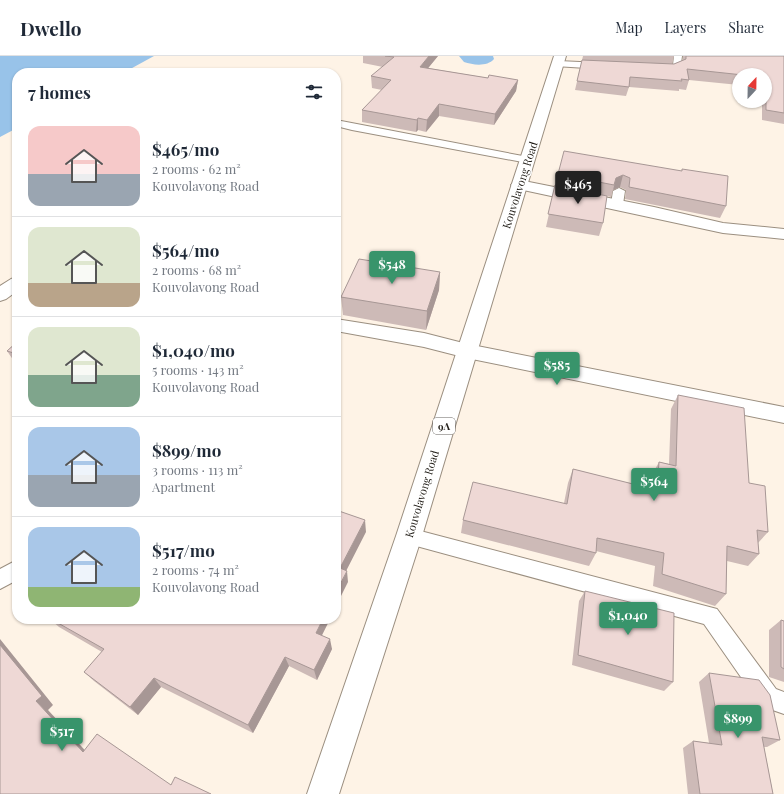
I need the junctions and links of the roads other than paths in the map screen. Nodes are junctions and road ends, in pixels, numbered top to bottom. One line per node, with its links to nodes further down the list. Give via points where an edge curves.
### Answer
1 (678, 56): 4 (lane, via 677,68)
2 (559, 60): 3 (lane); 6 (main road, Kouvolavong Road / 9A)
3 (611, 66)
4 (649, 68)
5 (341, 124): 6 (lane)
6 (528, 160): 7 (main road, Kouvolavong Road / 9A)
7 (520, 186): 8 (main road, via 618,198 691,222); 12 (main road, Kouvolavong Road / 9A)
8 (784, 234)
9 (12, 287): 10 (main road)
10 (0, 295)
11 (341, 326): 12 (main road, via 424,340)
12 (467, 351): 13 (main road); 14 (main road, Kouvolavong Road / 9A)
13 (784, 415)
14 (409, 536): 17 (lane, via 710,616 769,698); 18 (main road, Kouvolavong Road / 9A)
15 (12, 572): 16 (lane)
16 (0, 580)
17 (784, 703)
18 (323, 794)

